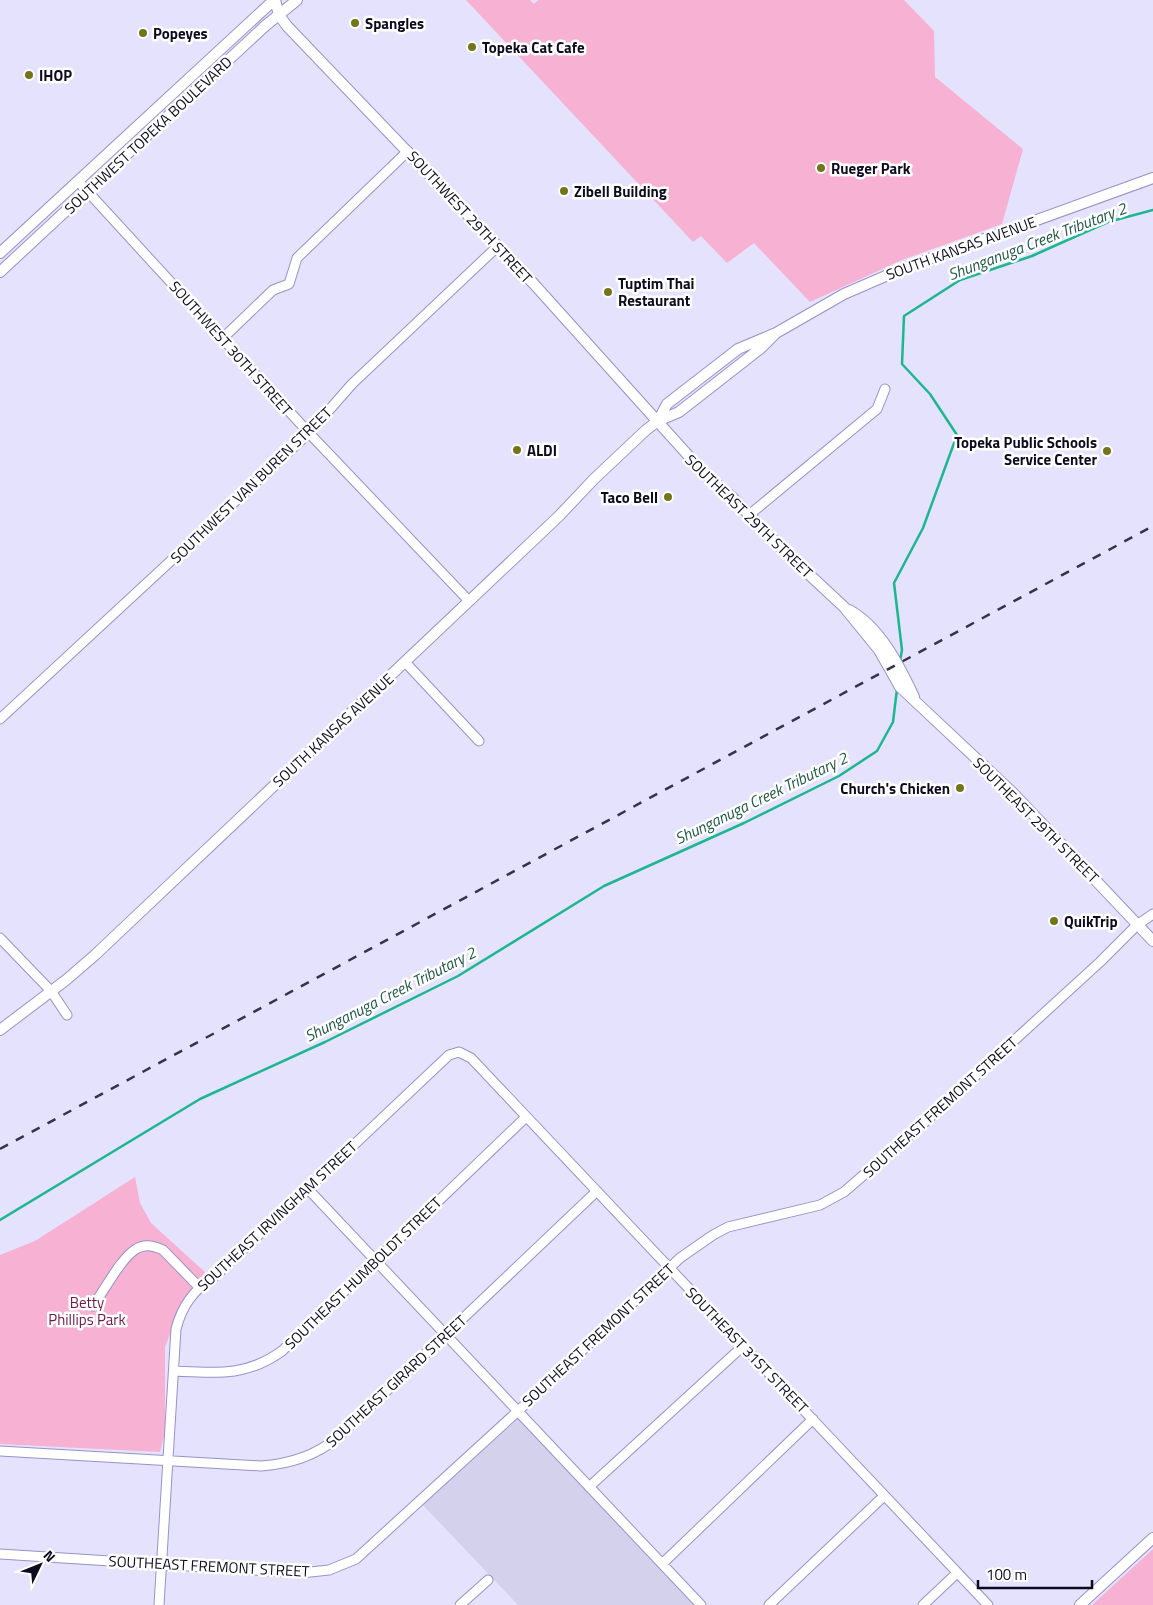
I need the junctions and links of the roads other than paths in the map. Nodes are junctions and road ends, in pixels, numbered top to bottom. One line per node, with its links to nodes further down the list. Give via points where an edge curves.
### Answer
1 (274, 0): 3 (main road, SOUTHWEST TOPEKA BOULEVARD); 4 (main road, SOUTHWEST 29TH STREET)
2 (297, 0): 4 (main road, SOUTHWEST TOPEKA BOULEVARD)
3 (261, 4): 4 (main road, SOUTHWEST 29TH STREET); 7 (main road, SOUTHWEST TOPEKA BOULEVARD)
4 (279, 15): 5 (main road, SOUTHWEST 29TH STREET); 8 (main road, SOUTHWEST TOPEKA BOULEVARD)
5 (408, 151): 9 (main road, SOUTHWEST 29TH STREET); 12 (street, via 297,258 289,284 273,290)
6 (1153, 178): 14 (main road, SOUTH KANSAS AVENUE, via 870,282 776,333 679,412)
7 (78, 181): 8 (street, SOUTHWEST 30TH STREET); 10 (main road, SOUTHWEST TOPEKA BOULEVARD)
8 (87, 191): 11 (main road, SOUTHWEST TOPEKA BOULEVARD); 12 (street, SOUTHWEST 30TH STREET)
9 (498, 246): 14 (main road, SOUTHWEST 29TH STREET); 15 (street, SOUTHWEST VAN BUREN STREET, via 352,384)
10 (0, 253)
11 (2, 266)
12 (223, 338): 15 (street, SOUTHWEST 30TH STREET)
13 (885, 389): 16 (street, via 877,410)
14 (658, 421): 16 (main road, SOUTHEAST 29TH STREET, via 704,473); 17 (main road, SOUTH KANSAS AVENUE)
15 (309, 433): 17 (street, SOUTHWEST 30TH STREET); 19 (street, SOUTHWEST VAN BUREN STREET)
16 (749, 515): 22 (main road, SOUTHEAST 29TH STREET, via 844,607 879,650 900,687 1014,794)
17 (469, 601): 18 (main road, SOUTH KANSAS AVENUE)
18 (405, 662): 20 (street); 25 (main road, SOUTH KANSAS AVENUE)
19 (0, 719)
20 (479, 741)
21 (1153, 914): 22 (street, SOUTHEAST FREMONT STREET)
22 (1138, 924): 24 (main road, SOUTHEAST 29TH STREET); 33 (street, SOUTHEAST FREMONT STREET, via 955,1095 844,1192 820,1205 728,1228 697,1245)
23 (0, 938): 25 (street)
24 (1153, 941)
25 (52, 991): 26 (street); 27 (main road, SOUTH KANSAS AVENUE)
26 (67, 1015)
27 (0, 1030)
28 (463, 1053): 29 (street, SOUTHEAST 31ST STREET); 30 (street, SOUTHEAST IRVINGHAM STREET, via 449,1055)
29 (526, 1117): 31 (street, SOUTHEAST 31ST STREET); 32 (street, SOUTHEAST HUMBOLDT STREET)
30 (308, 1189): 32 (street); 34 (street, SOUTHEAST IRVINGHAM STREET, via 213,1278)
31 (597, 1191): 33 (street, SOUTHEAST 31ST STREET); 36 (street, SOUTHEAST GIRARD STREET)
32 (375, 1261): 36 (street); 38 (street, SOUTHEAST HUMBOLDT STREET, via 282,1351 262,1364 220,1373)
33 (670, 1268): 37 (street, SOUTHEAST 31ST STREET); 39 (street, SOUTHEAST FREMONT STREET)
34 (199, 1287): 35 (street, via 163,1250 142,1246 129,1254); 38 (street, SOUTHEAST IRVINGHAM STREET, via 185,1304 179,1318)
35 (93, 1306)
36 (445, 1336): 39 (street); 42 (street, SOUTHEAST GIRARD STREET, via 337,1438 304,1458 262,1466)
37 (742, 1347): 40 (street, SOUTHEAST 31ST STREET); 43 (street)
38 (174, 1371): 42 (street, SOUTHEAST IRVINGHAM STREET)
39 (518, 1411): 43 (street); 47 (street, SOUTHEAST FREMONT STREET, via 371,1547 343,1566 301,1573)
40 (814, 1419): 44 (street, SOUTHEAST 31ST STREET); 48 (street)
41 (0, 1451): 42 (street, SOUTHEAST GIRARD STREET)
42 (167, 1460): 47 (street, SOUTHEAST IRVINGHAM STREET)
43 (589, 1487): 48 (street)
44 (884, 1496): 49 (street, SOUTHEAST 31ST STREET); 54 (street)
45 (1153, 1538): 57 (main road)
46 (0, 1554): 47 (street, SOUTHEAST FREMONT STREET)
47 (161, 1563): 51 (street, SOUTHEAST IRVINGHAM STREET)
48 (662, 1564): 53 (street)
49 (957, 1573): 55 (street); 56 (street, SOUTHEAST 31ST STREET)
50 (488, 1580): 52 (street)
51 (159, 1605)
52 (460, 1605)
53 (701, 1605)
54 (769, 1605)
55 (923, 1605)
56 (988, 1605)
57 (1080, 1605)

